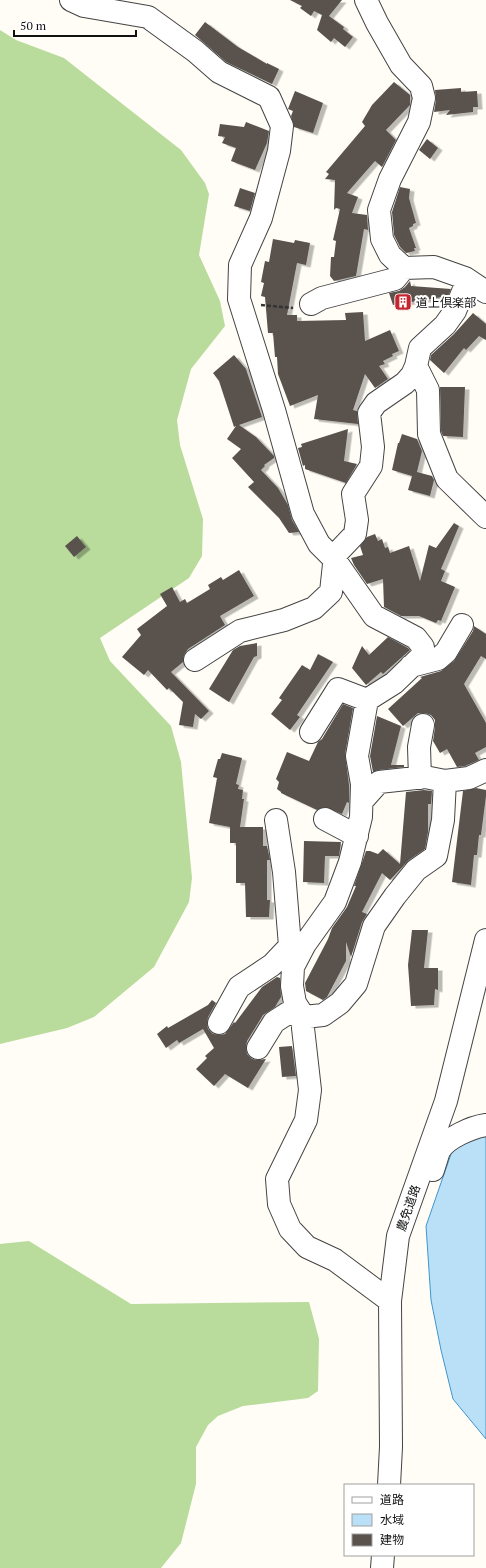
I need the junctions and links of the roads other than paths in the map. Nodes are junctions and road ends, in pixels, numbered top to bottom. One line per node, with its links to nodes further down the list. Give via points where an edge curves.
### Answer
1 (151, 0): 3 (street, via 144,4 131,5 109,0)
2 (366, 0): 4 (street, via 401,65 421,86 424,98 419,122 390,179 379,210 382,239 390,255)
3 (76, 2): 10 (street, via 148,18 195,51 219,72 269,97 282,126 279,151 261,218 240,265 239,299 272,402 303,514 318,544)
4 (404, 268): 5 (street, via 434,267); 7 (street, via 395,279 322,298)
5 (465, 278): 6 (street); 8 (street, via 464,289 455,311 445,325 420,348)
6 (486, 292)
7 (311, 304)
8 (416, 366): 9 (street, via 428,390 429,434 447,479); 10 (street, via 405,384 376,403 369,413 373,447 371,466 353,494 357,520 355,534 335,555)
9 (486, 517)
10 (335, 560): 12 (street, via 331,592 314,608 284,620 240,631); 13 (street, via 374,616 416,638 423,648 422,656)
11 (462, 625): 13 (street, via 446,652 438,659)
12 (195, 660)
13 (411, 666): 14 (street, via 394,682)
14 (367, 700): 16 (street, via 338,689); 20 (street, via 357,756)
15 (423, 725): 18 (street, via 418,746)
16 (311, 732)
17 (486, 770): 19 (street, via 469,778)
18 (420, 778): 19 (street); 20 (street, via 379,782)
19 (445, 781): 26 (street, via 444,820 436,856 416,870 374,926 356,984 340,1003 323,1015)
20 (362, 801): 23 (street)
21 (324, 819): 23 (street)
22 (276, 820): 25 (street)
23 (357, 836): 25 (street, via 335,902)
24 (486, 940): 30 (street, 農免道路, via 446,1101)
25 (297, 945): 26 (street, via 292,986 295,1003); 27 (street, via 239,987)
26 (304, 1017): 28 (street, via 288,1013 274,1022); 31 (street, via 310,1090 306,1120 277,1178 279,1204 290,1228 307,1247 335,1260)
27 (219, 1023)
28 (258, 1048)
29 (486, 1125): 30 (street, via 458,1134 440,1150 414,1220)
30 (398, 1236): 31 (street, 農免道路)
31 (390, 1301): 32 (street, 農免道路, via 391,1447)
32 (388, 1484)
33 (383, 1556): 34 (street)
34 (382, 1568)

